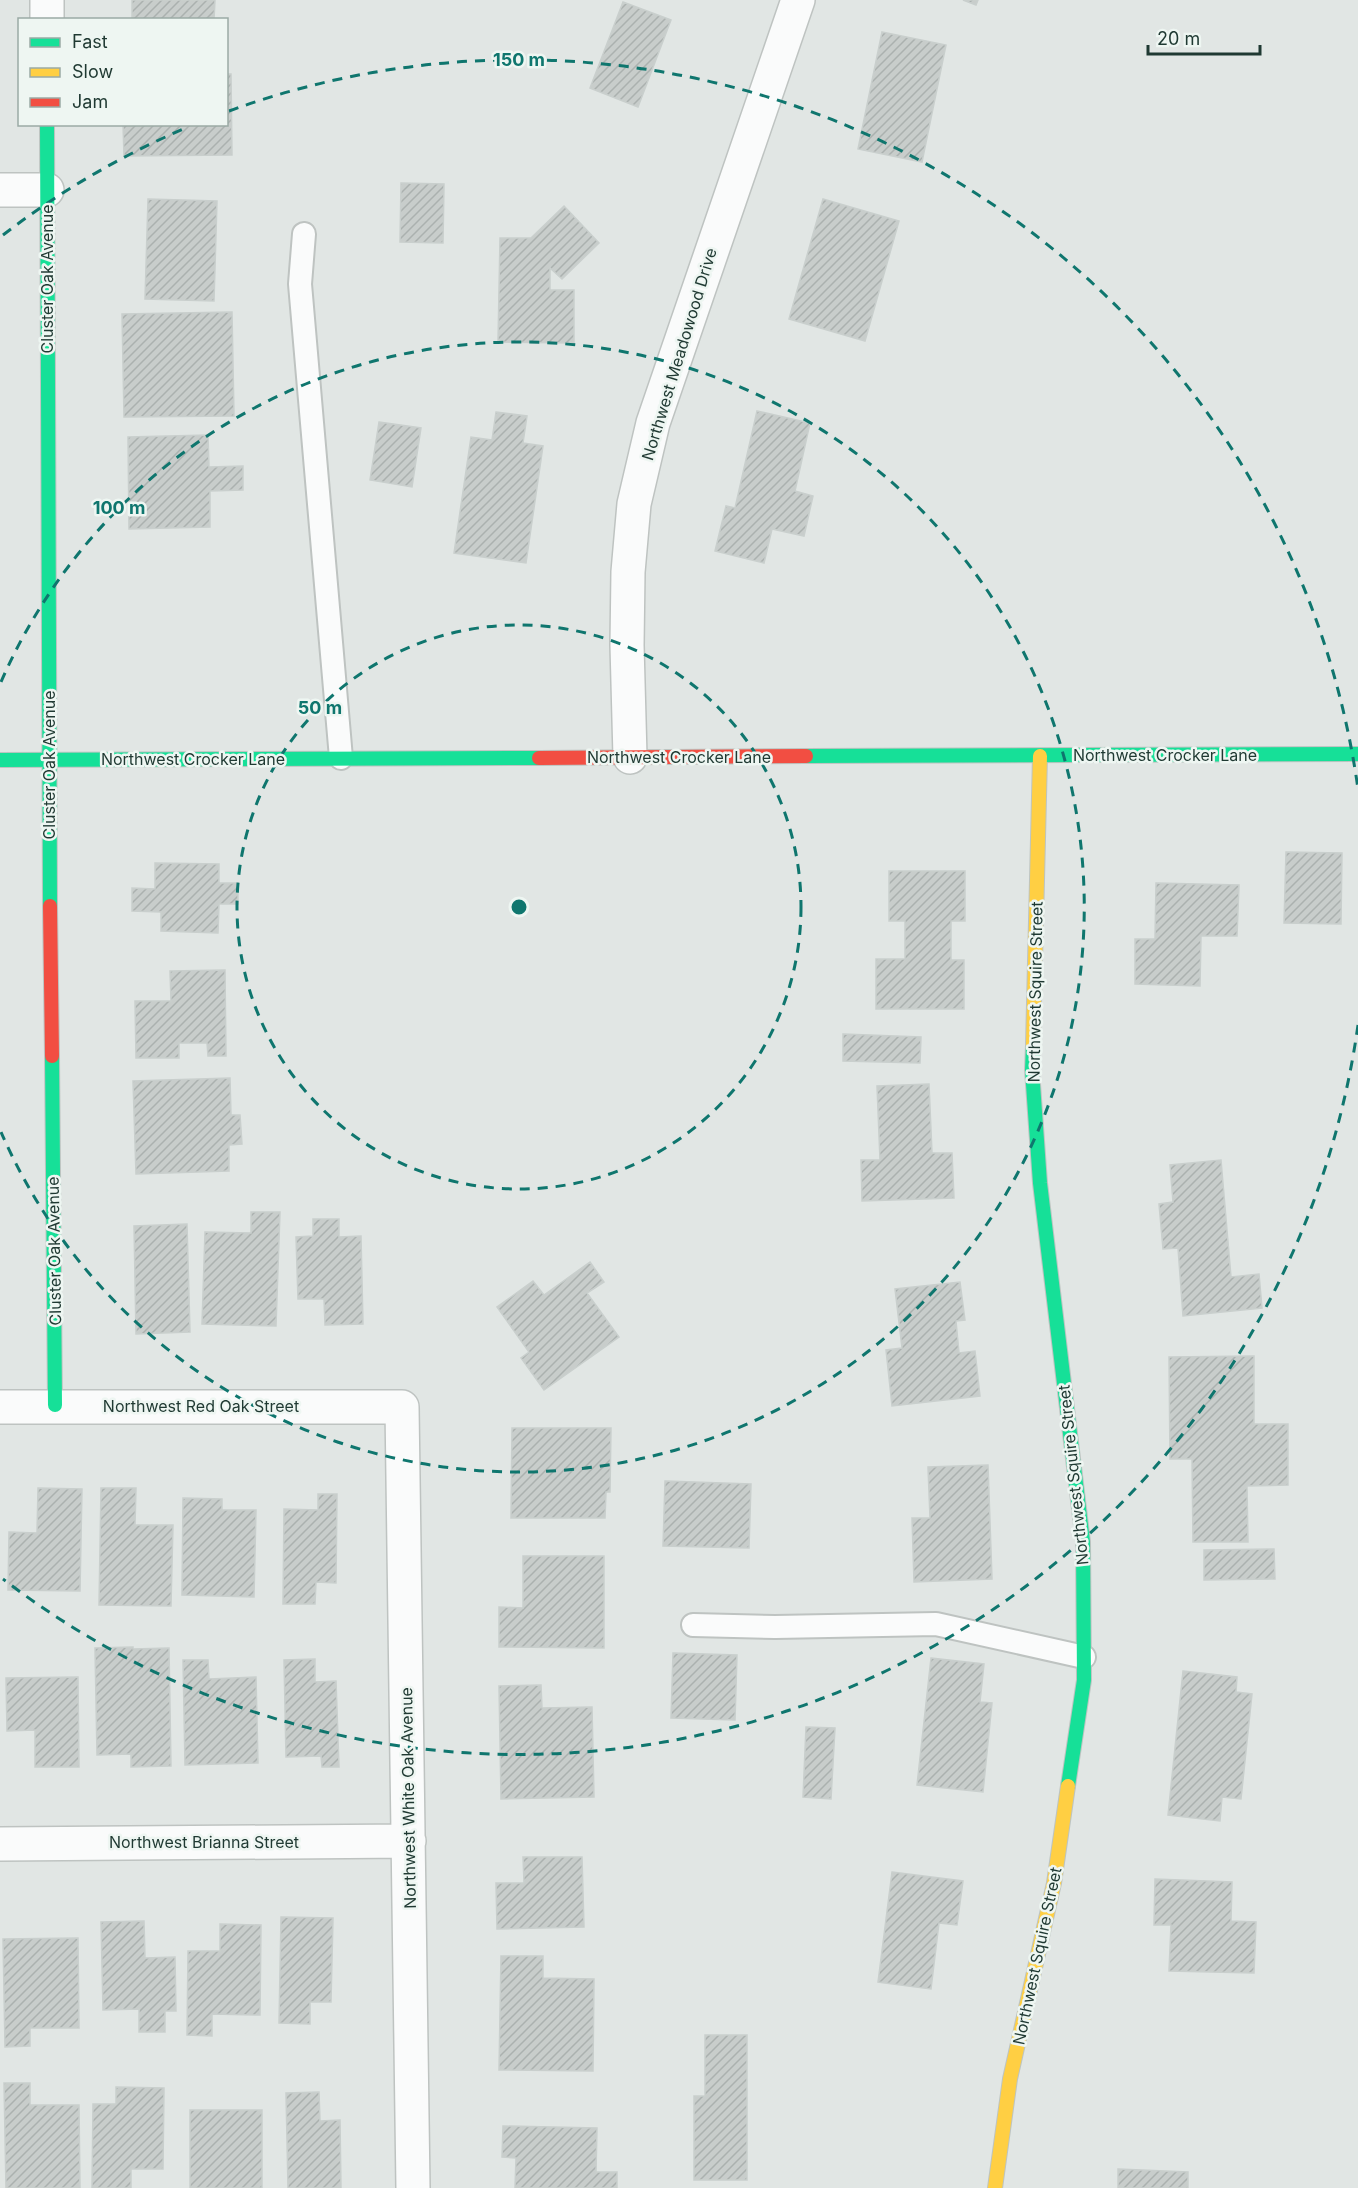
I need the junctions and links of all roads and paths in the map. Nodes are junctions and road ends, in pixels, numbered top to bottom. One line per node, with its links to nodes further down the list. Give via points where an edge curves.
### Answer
1 (47, 0): 3 (street)
2 (798, 0): 10 (street, Northwest Meadowood Drive, via 653,423 634,504 628,572)
3 (47, 18)
4 (47, 126): 6 (street, Cluster Oak Avenue)
5 (0, 190): 6 (street)
6 (47, 190): 13 (street, Cluster Oak Avenue)
7 (304, 234): 11 (lane, via 300,284)
8 (1358, 754): 9 (street, Northwest Crocker Lane)
9 (1040, 756): 10 (street, Northwest Crocker Lane); 18 (street, Northwest Squire Street, via 1032,1070 1040,1183 1083,1542)
10 (630, 757): 11 (street, Northwest Crocker Lane)
11 (342, 758): 13 (street, Northwest Crocker Lane)
12 (0, 760): 13 (street, Northwest Crocker Lane)
13 (49, 760): 14 (street, Cluster Oak Avenue)
14 (55, 1405): 15 (street, Northwest Red Oak Street); 16 (street, Northwest Red Oak Street)
15 (0, 1407)
16 (402, 1407): 19 (street, Northwest White Oak Avenue)
17 (693, 1626): 18 (lane, via 936,1624)
18 (1084, 1657): 22 (street, Northwest Squire Street, via 1079,1725 1054,1883 1010,2079)
19 (409, 1841): 20 (street, Northwest Brianna Street); 21 (street, Northwest White Oak Avenue)
20 (0, 1844)
21 (413, 2188)
22 (994, 2188)

